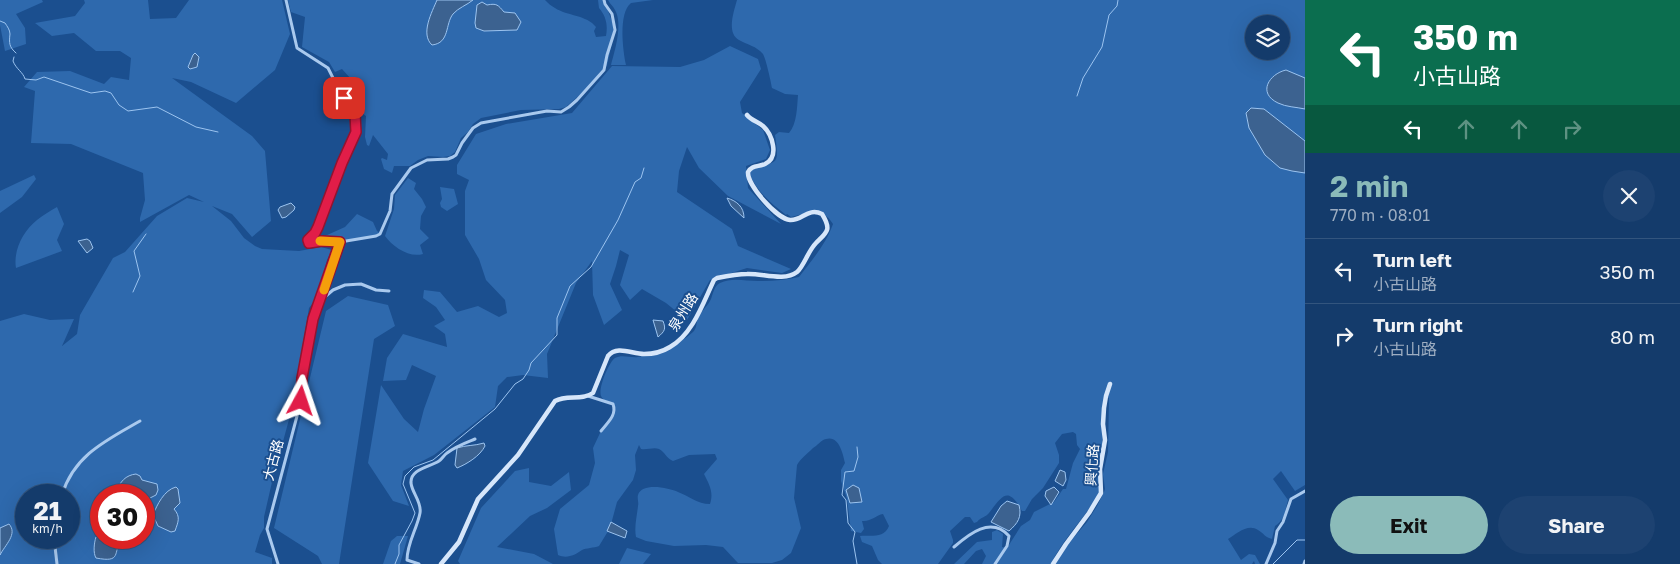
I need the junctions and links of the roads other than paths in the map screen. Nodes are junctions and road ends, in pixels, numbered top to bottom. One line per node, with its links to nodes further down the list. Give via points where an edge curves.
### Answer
1 (286, 0): 4 (street, via 297,48 328,68 357,121 355,138 318,227 308,240 309,243)
2 (604, 0): 4 (street, via 612,14 615,30 604,70 569,107 561,112 547,111 481,123 462,143 456,155 448,159 428,160 411,168 392,194 390,211 380,234)
3 (746, 115): 8 (street, 泉州路, via 767,131 774,150 766,164 754,166 748,172 753,187 774,212 787,220 812,212 822,214 828,226 826,233 813,245 797,272 790,275 748,274 714,280 692,324 678,341 659,352 644,354 620,350 610,353 595,390)
4 (340, 242): 6 (street, 大古路)
5 (389, 291): 6 (street, via 361,284 345,285)
6 (320, 301): 17 (street, 大古路, via 313,319 301,401 267,530)
7 (1110, 384): 21 (street, 興化路, via 1104,408 1101,492)
8 (588, 396): 10 (street, via 612,404 615,410); 19 (street, via 555,401 518,455 478,499 459,542)
9 (140, 421): 12 (street, via 82,459)
10 (601, 431)
11 (475, 439): 18 (street, via 460,444 439,461 417,471 412,478 411,485 420,509 407,560)
12 (67, 484)
13 (1305, 491): 22 (street, via 1291,499)
14 (954, 547): 20 (street, via 970,533 987,527 1002,531 1009,536)
15 (55, 549): 16 (street)
16 (57, 564)
17 (278, 564)
18 (419, 564)
19 (441, 564)
20 (994, 564)
21 (1053, 564)
22 (1266, 564)

